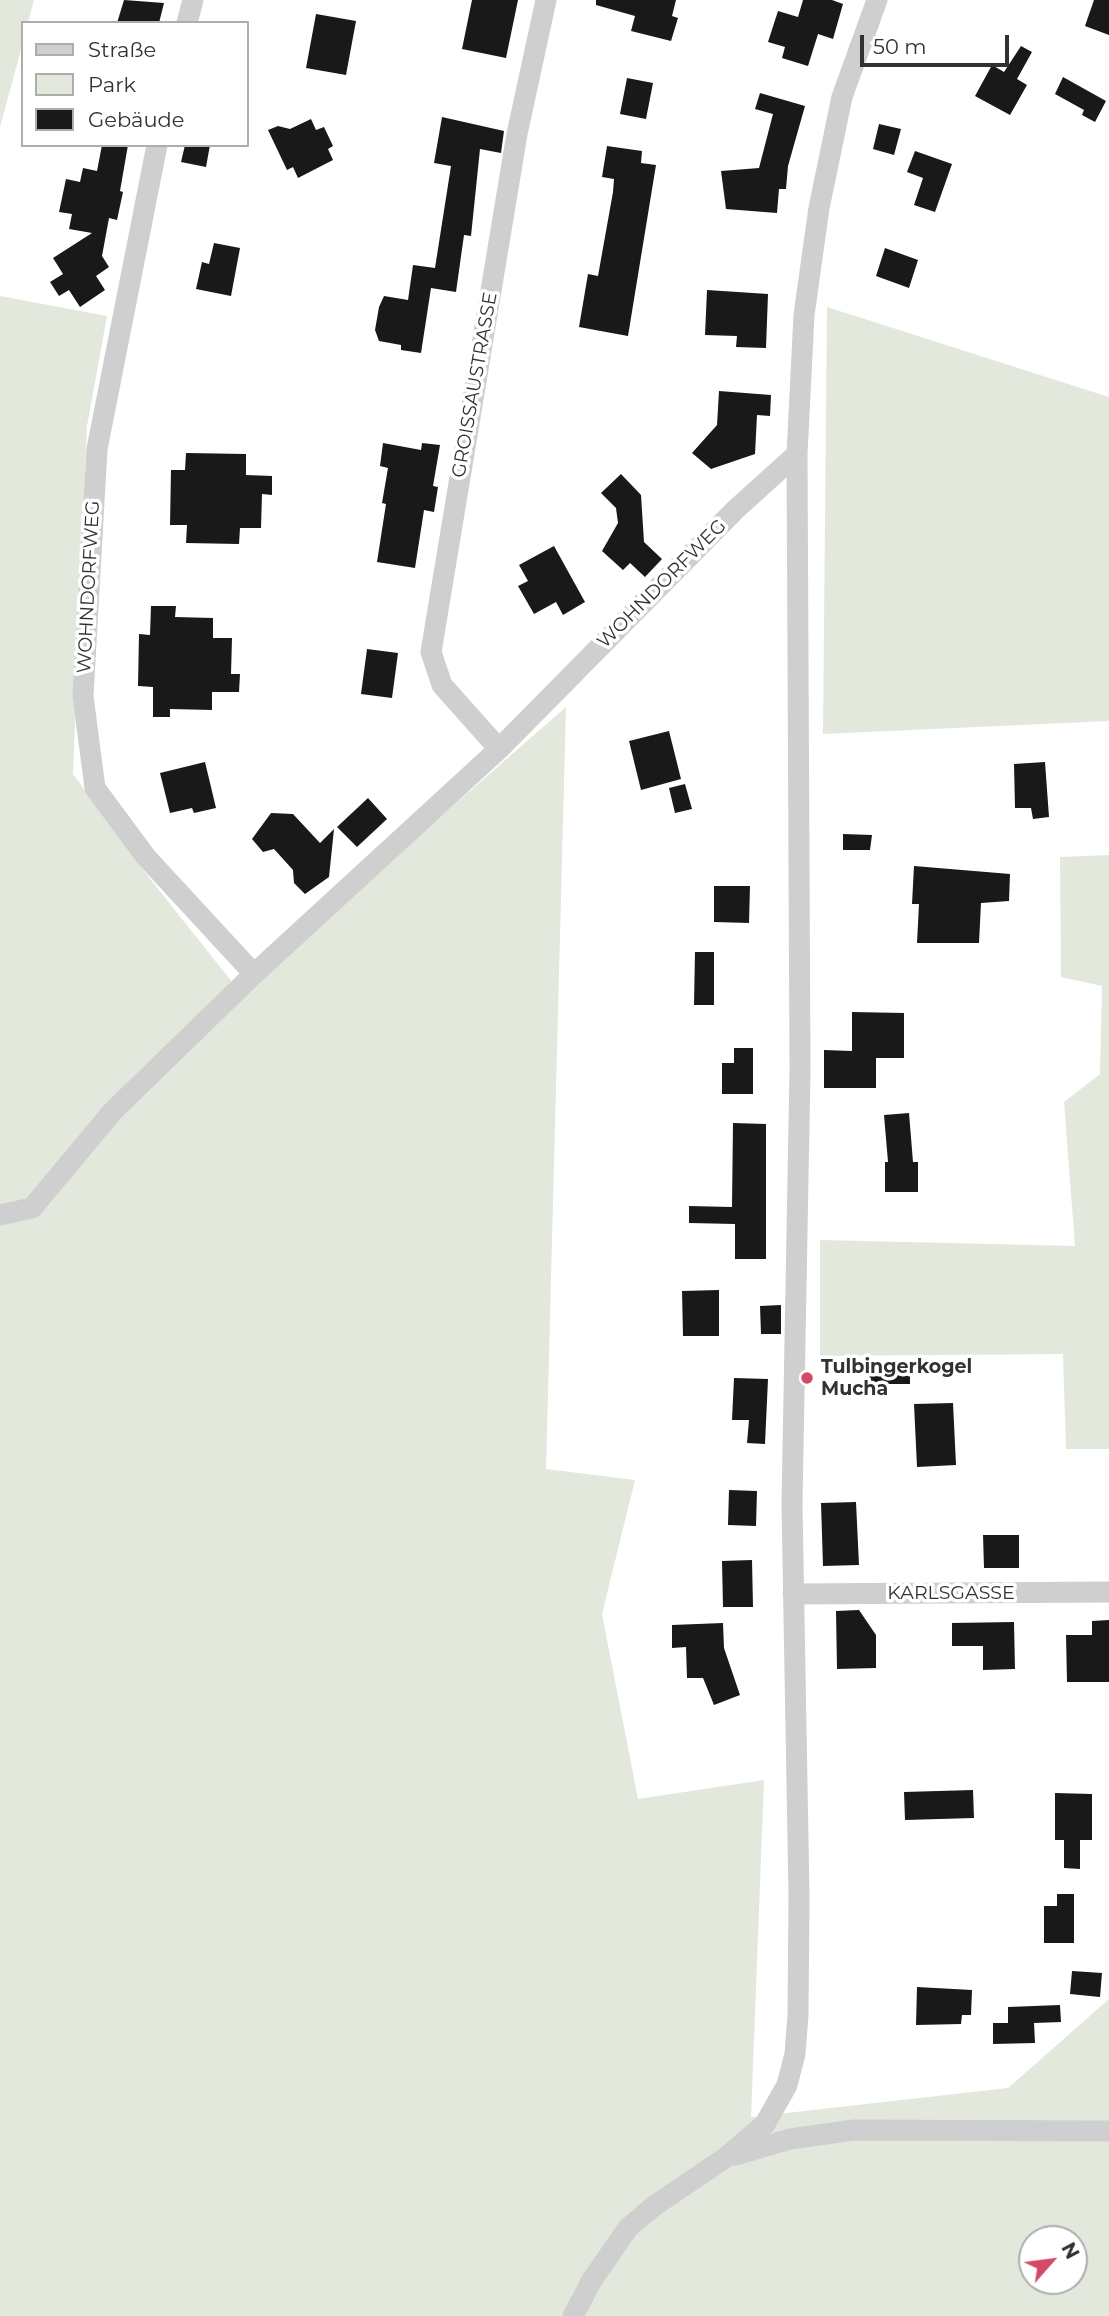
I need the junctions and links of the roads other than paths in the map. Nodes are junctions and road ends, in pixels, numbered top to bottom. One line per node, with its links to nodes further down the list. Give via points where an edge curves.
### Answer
1 (193, 0): 4 (street)
2 (546, 0): 7 (street, GROISSAUSTRASSE, via 517,134 430,652 442,685)
3 (877, 0): 6 (street, via 842,97 819,208 804,315)
4 (188, 21)
5 (157, 147): 8 (street, WOHNDORFWEG, via 97,449 83,696 95,788 146,856)
6 (797, 454): 7 (street, WOHNDORFWEG, via 735,510); 11 (street, via 800,1034)
7 (499, 749): 8 (street, WOHNDORFWEG)
8 (254, 974): 9 (street, WOHNDORFWEG, via 113,1111 32,1208)
9 (0, 1215)
10 (1109, 1592): 11 (street, KARLSGASSE)
11 (793, 1594): 13 (street, via 799,1896 794,2054 778,2105 765,2124)
12 (1109, 2131): 13 (street, via 854,2130 790,2139)
13 (725, 2158): 14 (street, via 628,2228)
14 (573, 2316)

